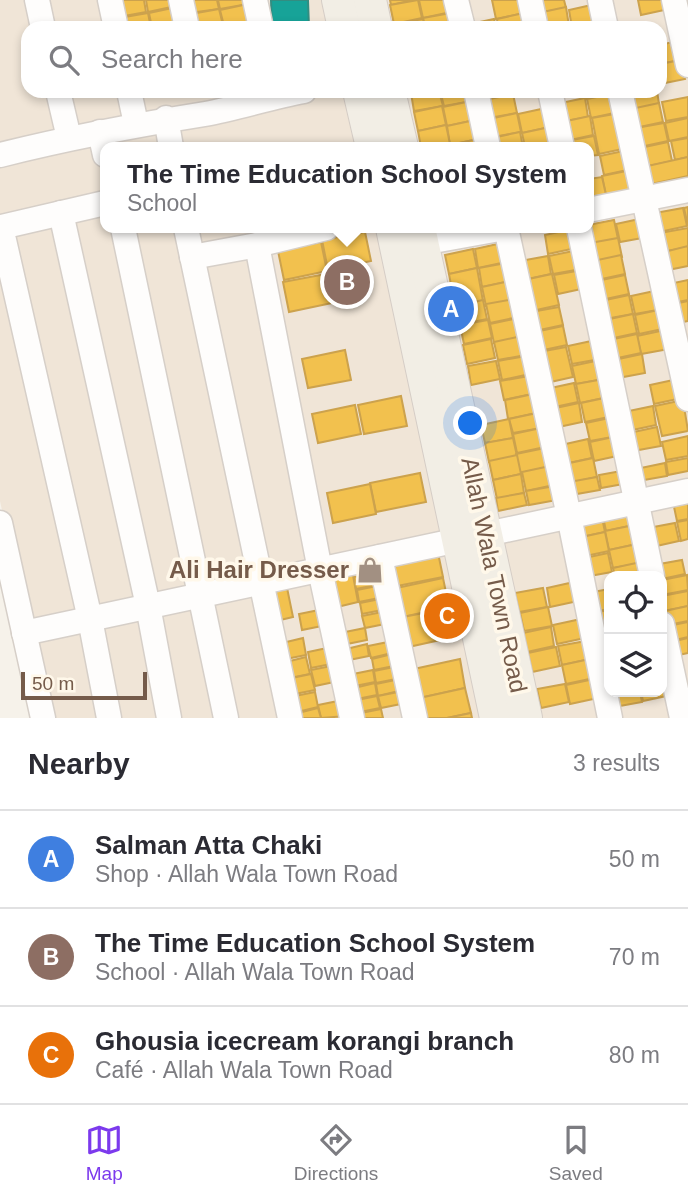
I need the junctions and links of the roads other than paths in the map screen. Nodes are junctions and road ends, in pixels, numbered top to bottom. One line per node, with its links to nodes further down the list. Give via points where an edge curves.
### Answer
1 (37, 0): 11 (street)
2 (110, 0): 12 (street)
3 (181, 0): 13 (street)
4 (255, 0): 14 (street)
5 (338, 0): 15 (main road)
6 (370, 0): 16 (main road)
7 (456, 0): 17 (street)
8 (530, 0): 18 (street)
9 (600, 0): 19 (street)
10 (674, 0): 20 (street)
11 (42, 21)
12 (114, 21)
13 (186, 21)
14 (260, 21)
15 (342, 21)
16 (374, 21)
17 (461, 21)
18 (534, 21)
19 (604, 21)
20 (688, 65)
21 (60, 98): 32 (street)
22 (130, 98): 31 (street)
23 (240, 98): 29 (street)
24 (361, 98): 35 (main road)
25 (390, 98): 36 (main road)
26 (478, 98): 37 (street)
27 (552, 98): 38 (street)
28 (622, 98): 42 (street)
29 (204, 102): 30 (street)
30 (166, 118): 31 (street); 34 (street)
31 (136, 124): 33 (street)
32 (69, 138): 39 (street); 40 (street)
33 (106, 142)
34 (170, 142)
35 (371, 142)
36 (400, 142)
37 (487, 142)
38 (561, 142)
39 (100, 143)
40 (0, 155)
41 (688, 190): 42 (street)
42 (643, 198): 44 (street); 55 (street)
43 (100, 204): 45 (street)
44 (594, 209)
45 (61, 213): 66 (street); 67 (street, via 1,227)
46 (124, 233): 65 (street)
47 (187, 233): 54 (street)
48 (306, 233): 53 (street)
49 (456, 233): 52 (street)
50 (506, 233): 58 (street)
51 (580, 233): 57 (street)
52 (408, 238): 60 (main road, Allah Wala Town Road)
53 (257, 245): 54 (street); 62 (street)
54 (192, 257): 64 (street)
55 (688, 399)
56 (688, 491): 57 (street)
57 (636, 502): 58 (street); 63 (street)
58 (569, 516): 60 (street); 79 (street)
59 (0, 523): 68 (street)
60 (472, 536): 61 (street); 77 (main road, Allah Wala Town Road); 78 (main road, Allah Wala Town Road)
61 (380, 557): 62 (street); 76 (street)
62 (320, 570): 64 (street); 75 (street)
63 (651, 571)
64 (261, 582): 65 (street); 74 (street)
65 (200, 594): 66 (street); 73 (street)
66 (148, 606): 67 (street); 72 (street)
67 (90, 619): 68 (street); 71 (street)
68 (24, 634): 70 (street)
69 (664, 634): 80 (street)
70 (43, 718)
71 (109, 718)
72 (169, 718)
73 (226, 718)
74 (290, 718)
75 (352, 718)
76 (415, 718)
77 (496, 718)
78 (526, 718)
79 (610, 718)
80 (682, 718)

